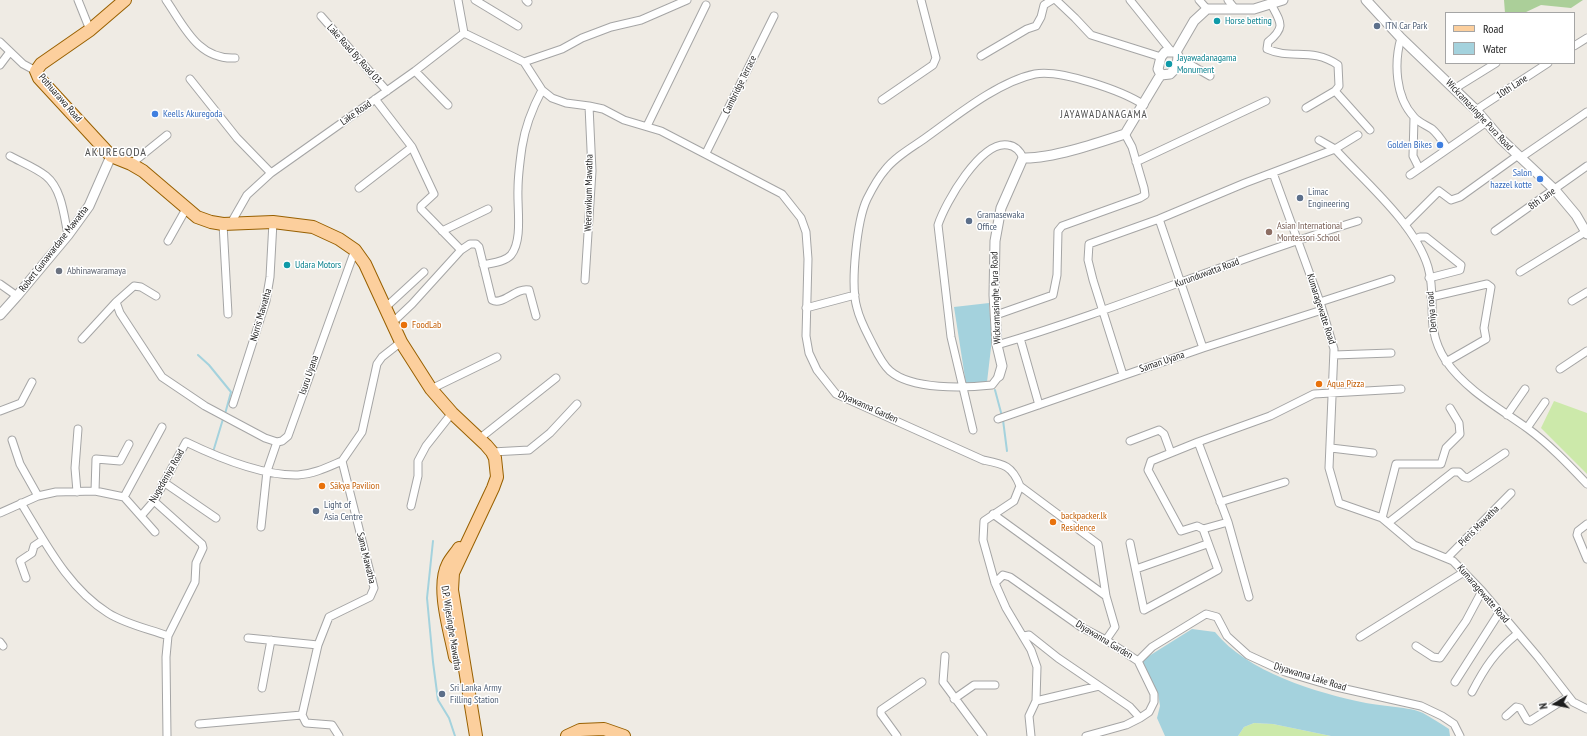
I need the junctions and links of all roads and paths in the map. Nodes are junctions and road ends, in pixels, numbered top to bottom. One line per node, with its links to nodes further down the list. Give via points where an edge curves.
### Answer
1 (78, 0): 24 (street)
2 (125, 0): 24 (main road, Pothuarawa Road)
3 (166, 0): 34 (street, via 196,44 207,52)
4 (453, 0): 15 (street)
5 (475, 0): 23 (street)
6 (687, 0): 16 (street)
7 (921, 0): 50 (street, via 936,58 933,65)
8 (1052, 0): 32 (street, via 1044,5 1036,26 1026,29)
9 (1056, 0): 33 (street, via 1090,35)
10 (1130, 0): 30 (street)
11 (1199, 0): 19 (street)
12 (1228, 0): 20 (street)
13 (1282, 0): 17 (street)
14 (1366, 0): 26 (street, Wickramasinghe Pura Road)
15 (458, 3): 25 (street)
16 (669, 3): 35 (street, via 641,20 611,27 562,49)
17 (1271, 4): 20 (street, via 1254,9); 48 (street, via 1281,28 1268,42 1267,49 1276,52 1315,54 1338,65 1339,86)
18 (706, 5): 60 (street)
19 (1207, 9): 20 (street); 30 (street, via 1194,21)
20 (1235, 9)
21 (321, 16): 47 (street, Lake Road By Road 03)
22 (774, 16): 69 (street, Cambridge Terrace)
23 (518, 26)
24 (90, 30): 40 (main road, Pothuarawa Road, via 41,64)
25 (464, 33): 35 (street); 41 (street, Lake Road)
26 (1401, 38): 45 (street, Wickramasinghe Pura Road); 58 (street, via 1396,54 1399,85 1403,102)
27 (1587, 38): 29 (street)
28 (0, 42): 31 (street)
29 (1575, 45)
30 (1173, 51): 33 (street, via 1165,52); 36 (street, via 1178,56)
31 (10, 53): 39 (street); 40 (street)
32 (981, 56)
33 (1161, 57): 42 (street, via 1158,69)
34 (235, 58)
35 (524, 62): 46 (street)
36 (1178, 64): 42 (street, via 1174,71 1166,76); 43 (street, via 1192,65)
37 (1494, 64): 45 (street)
38 (1546, 64): 56 (street, 10th Lane)
39 (0, 65)
40 (36, 71): 71 (main road, Pothuarawa Road, via 39,78)
41 (415, 71): 47 (street, Lake Road); 52 (street)
42 (1162, 75): 53 (street)
43 (1210, 76)
44 (190, 79): 78 (street, via 237,138)
45 (1454, 89): 56 (street, Wickramasinghe Pura Road)
46 (542, 90): 54 (street, Diyawanna Garden, via 552,98 566,103); 99 (street, via 522,146 518,189 519,225 515,246 510,256)
47 (387, 91): 49 (street, Lake Road)
48 (1335, 92): 55 (street); 61 (street)
49 (375, 99): 66 (street); 78 (street, Lake Road)
50 (882, 100)
51 (1266, 101): 74 (street)
52 (448, 105)
53 (1144, 105): 62 (street); 108 (street, via 1131,96 1115,90 1048,73 1023,78 991,93 903,154 885,170 866,200 855,246)
54 (589, 106): 60 (street, Diyawanna Garden); 103 (street, Weerawikum Mawatha, via 592,171)
55 (1306, 108)
56 (1476, 110): 59 (street, Wickramasinghe Pura Road)
57 (1587, 112): 72 (street)
58 (1414, 118): 67 (street, via 1433,130); 77 (street, via 1413,156)
59 (1485, 123): 67 (street); 72 (street, Wickramasinghe Pura Road)
60 (646, 126): 69 (street, Diyawanna Garden)
61 (1370, 130)
62 (1126, 134): 73 (street, via 1049,155); 74 (street)
63 (167, 135): 75 (street)
64 (1358, 135): 68 (street)
65 (1318, 140): 68 (street, Deniya road)
66 (412, 147): 81 (street); 90 (street, via 434,194 421,209)
67 (1447, 148): 77 (street)
68 (1335, 149): 79 (street); 89 (street, Deniya road)
69 (706, 153): 116 (street, Diyawanna Garden, via 782,194 801,218 806,232 808,252)
70 (10, 156): 93 (street, via 46,176 54,185)
71 (111, 156): 75 (main road); 93 (street, Robert Gunawardane Mawatha, via 89,206)
72 (1519, 157): 82 (street, Wickramasinghe Pura Road); 89 (street, via 1460,197 1451,200 1439,191)
73 (1023, 158): 120 (street, Wickramasinghe Pura Road, via 1006,193 997,224 994,267); 138 (street, via 1014,146 1005,144 982,154 972,165 941,214 938,225 951,337)
74 (1136, 162): 120 (street, via 1144,195 1062,226 1058,231 1057,275 1053,295)
75 (131, 164): 83 (main road, via 143,171)
76 (1587, 166): 82 (street, 8th Lane)
77 (1419, 168): 80 (street)
78 (271, 173): 88 (street, Lake Road, via 247,195)
79 (1273, 173): 85 (street); 95 (street, Kumaragewatte Road)
80 (1410, 175)
81 (359, 188)
82 (1555, 190): 91 (street, 8th Lane); 92 (street, Wickramasinghe Pura Road)
83 (186, 209): 88 (main road, via 211,222); 96 (street)
84 (488, 209): 90 (street)
85 (1159, 219): 105 (street); 117 (street, via 1089,244 1088,260)
86 (1358, 221): 95 (street, Kurunduwatta Road)
87 (272, 222): 88 (main road); 97 (main road, via 313,227); 144 (street, Norris Mawatha, via 270,278 266,301)
88 (227, 224): 118 (street)
89 (1405, 225): 94 (street, Deniya road)
90 (442, 231): 98 (street)
91 (1495, 231)
92 (1587, 232): 101 (street)
93 (68, 234): 109 (street, Robert Gunawardane Mawatha)
94 (1416, 239): 102 (street, Deniya road, via 1426,261); 102 (street, via 1426,238 1461,265 1460,270)
95 (1297, 240): 105 (street, Kurunduwatta Road); 114 (street, Kumaragewatte Road)
96 (168, 241)
97 (355, 250): 115 (main road); 159 (street, Isuru Uyana, via 288,436)
98 (461, 250): 99 (street, via 470,244 479,246); 122 (street)
99 (482, 265): 121 (street, via 492,300 499,301 528,290)
100 (424, 272): 115 (street)
101 (1520, 272)
102 (1429, 278): 111 (street, Deniya road)
103 (585, 280)
104 (1391, 280): 114 (street, Saman Uyana)
105 (1180, 283): 117 (street, Kurunduwatta Road); 127 (street)
106 (0, 284): 109 (street)
107 (1587, 292): 113 (street)
108 (855, 295): 116 (street); 138 (street, via 856,308 866,331 890,371 910,381)
109 (17, 296): 119 (street, Robert Gunawardane Mawatha)
110 (156, 296): 112 (street, via 141,286 134,286)
111 (1430, 297): 132 (street, Deniya road, via 1432,328); 132 (street, via 1478,285 1487,284 1491,287 1484,328 1486,339)
112 (116, 302): 124 (street); 159 (street, via 120,313 162,377 205,406)
113 (1572, 302)
114 (1321, 306): 127 (street, Saman Uyana); 130 (street, Kumaragewatte Road, via 1332,338)
115 (386, 307): 122 (main road)
116 (806, 308): 172 (street, Diyawanna Garden, via 809,353 817,370 836,394 983,460 1007,465 1017,477)
117 (1103, 311): 123 (street, Kurunduwatta Road); 134 (street)
118 (228, 314)
119 (0, 315)
120 (996, 315): 126 (street, Wickramasinghe Pura Road)
121 (536, 316)
122 (393, 322): 125 (main road)
123 (1020, 338): 126 (street, Kurunduwatta Road); 146 (street)
124 (82, 339)
125 (401, 342): 139 (main road); 167 (street, via 377,364 362,432)
126 (997, 345): 135 (street, Wickramasinghe Pura Road, via 1002,366)
127 (1202, 348): 134 (street, Saman Uyana)
128 (1587, 351): 133 (street)
129 (1391, 353): 130 (street)
130 (1334, 355): 142 (street, Kumaragewatte Road)
131 (497, 357): 139 (street)
132 (1446, 362): 150 (street, Deniya road, via 1470,387)
133 (1560, 369)
134 (1123, 375): 146 (street, Saman Uyana)
135 (999, 376): 138 (street, via 992,385)
136 (556, 378): 156 (street)
137 (32, 382): 148 (street, via 22,403)
138 (962, 387): 155 (street)
139 (431, 389): 149 (main road)
140 (1401, 389): 142 (street)
141 (1525, 389): 150 (street)
142 (1333, 392): 160 (street, via 1314,394 1270,416); 162 (street, Kumaragewatte Road)
143 (1545, 402): 154 (street)
144 (233, 404)
145 (577, 404): 163 (street, via 550,433 529,450)
146 (1039, 405): 151 (street, Saman Uyana)
147 (1450, 408): 186 (street, via 1459,423 1460,434 1446,448 1441,464 1396,464)
148 (0, 411)
149 (452, 413): 156 (main road); 181 (street, via 426,446 418,461 418,476)
150 (1507, 415): 154 (street, Deniya road)
151 (1000, 418)
152 (162, 427): 177 (street)
153 (78, 428): 174 (street, via 75,468)
154 (1527, 428): 171 (street, Deniya road)
155 (973, 430)
156 (479, 438): 163 (main road)
157 (12, 440): 176 (street, via 20,464)
158 (1130, 440): 164 (street, via 1159,430 1164,434)
159 (277, 442): 168 (street)
160 (1198, 442): 164 (street); 179 (street)
161 (129, 444): 173 (street, via 120,461 96,459)
162 (1331, 448): 165 (street); 186 (street, Kumaragewatte Road, via 1329,468 1339,503)
163 (492, 452): 191 (main road, D.P. Wijesinghe Mawatha, via 497,477)
164 (1171, 453): 192 (street, via 1151,461 1148,470 1181,530 1197,526)
165 (1373, 453)
166 (1505, 453): 188 (street, via 1468,478 1459,472 1453,472)
167 (342, 461): 168 (street, Nugedeniya Road, via 315,472 299,475); 214 (street, Sama Mawatha, via 374,588 370,597 329,617)
168 (267, 471): 170 (street, Nugedeniya Road, via 217,457 186,442); 190 (street)
169 (1285, 482): 179 (street)
170 (165, 483): 178 (street, Nugedeniya Road); 185 (street)
171 (1587, 484)
172 (1020, 486): 183 (street, via 1014,501); 204 (street, via 1098,544)
173 (95, 491): 174 (street); 177 (street)
174 (77, 492): 176 (street, via 56,492)
175 (1511, 493): 197 (street, Pieris Mawatha)
176 (38, 496): 180 (street)
177 (124, 497): 184 (street)
178 (154, 501): 184 (street, Nugedeniya Road); 208 (street, via 202,544 203,548 196,563 195,582)
179 (1220, 502): 187 (street)
180 (21, 503): 182 (street); 194 (street)
181 (411, 506)
182 (0, 513)
183 (993, 514): 202 (street, via 984,521 983,540); 204 (street)
184 (141, 516): 193 (street)
185 (216, 518)
186 (1382, 518): 188 (street, Kumaragewatte Road)
187 (1228, 522): 192 (street); 205 (street)
188 (1388, 523): 197 (street, Kumaragewatte Road, via 1414,545)
189 (1587, 524): 198 (street, via 1577,535)
190 (261, 527)
191 (474, 528): 234 (main road, D.P. Wijesinghe Mawatha, via 448,564 443,580); 235 (main road, D.P. Wijesinghe Mawatha, via 453,573 452,590)
192 (1203, 529): 196 (street)
193 (154, 532)
194 (43, 540): 201 (street, via 34,546 32,553 20,560); 208 (street, via 63,570 93,602 109,614)
195 (1130, 543): 199 (street)
196 (1207, 544): 199 (street); 199 (street, via 1218,570 1144,610)
197 (1447, 558): 200 (street, Kumaragewatte Road)
198 (1587, 559)
199 (1136, 569)
200 (1464, 572): 203 (street, Kumaragewatte Road); 210 (street)
201 (26, 578)
202 (996, 583): 209 (street, via 1006,608); 213 (street, Diyawanna Garden, via 1003,575 1010,577 1081,627)
203 (1482, 591): 206 (street, Kumaragewatte Road); 215 (street, via 1466,621 1440,658 1433,657)
204 (1106, 596): 213 (street, via 1115,627)
205 (1249, 598)
206 (1500, 613): 207 (street, Kumaragewatte Road); 219 (street)
207 (1517, 634): 223 (street, via 1488,662); 224 (street, Kumaragewatte Road)
208 (168, 636): 232 (street)
209 (1024, 636): 221 (street, via 1029,635); 226 (street, via 1036,667)
210 (1360, 637)
211 (248, 638): 212 (street)
212 (271, 640): 214 (street); 222 (street)
213 (1106, 640): 217 (street, Diyawanna Garden)
214 (318, 645): 228 (street, Sama Mawatha)
215 (1416, 646)
216 (945, 656): 225 (street, via 943,682)
217 (1138, 661): 230 (street, Diyawanna Garden, via 1154,694 1154,702 1149,712); 242 (street, Diyawanna Lake Road, via 1152,648 1206,614 1212,615 1217,617 1227,636 1248,655 1285,672 1332,686 1421,706 1454,724)
218 (922, 682): 238 (street, via 881,710 881,714)
219 (1455, 682)
220 (995, 685): 225 (street, via 974,685)
221 (1099, 686): 226 (street); 230 (street, via 1130,707)
222 (262, 688)
223 (1472, 692)
224 (1568, 697): 227 (street, Kumaragewatte Road); 229 (street, via 1530,721 1520,708 1516,707)
225 (954, 699): 239 (street)
226 (1036, 701): 240 (street, via 1029,716)
227 (1587, 709)
228 (302, 715): 231 (street); 233 (street, via 306,723 332,725)
229 (1506, 716)
230 (1140, 718): 241 (street, Diyawanna Garden, via 1126,725)
231 (199, 724)
232 (167, 736)
233 (339, 736)
234 (468, 736)
235 (476, 736)
236 (568, 736): 237 (main road, via 580,730 604,729)
237 (624, 736)
238 (897, 736)
239 (983, 736)
240 (1031, 736)
241 (1086, 736)
242 (1460, 736)

